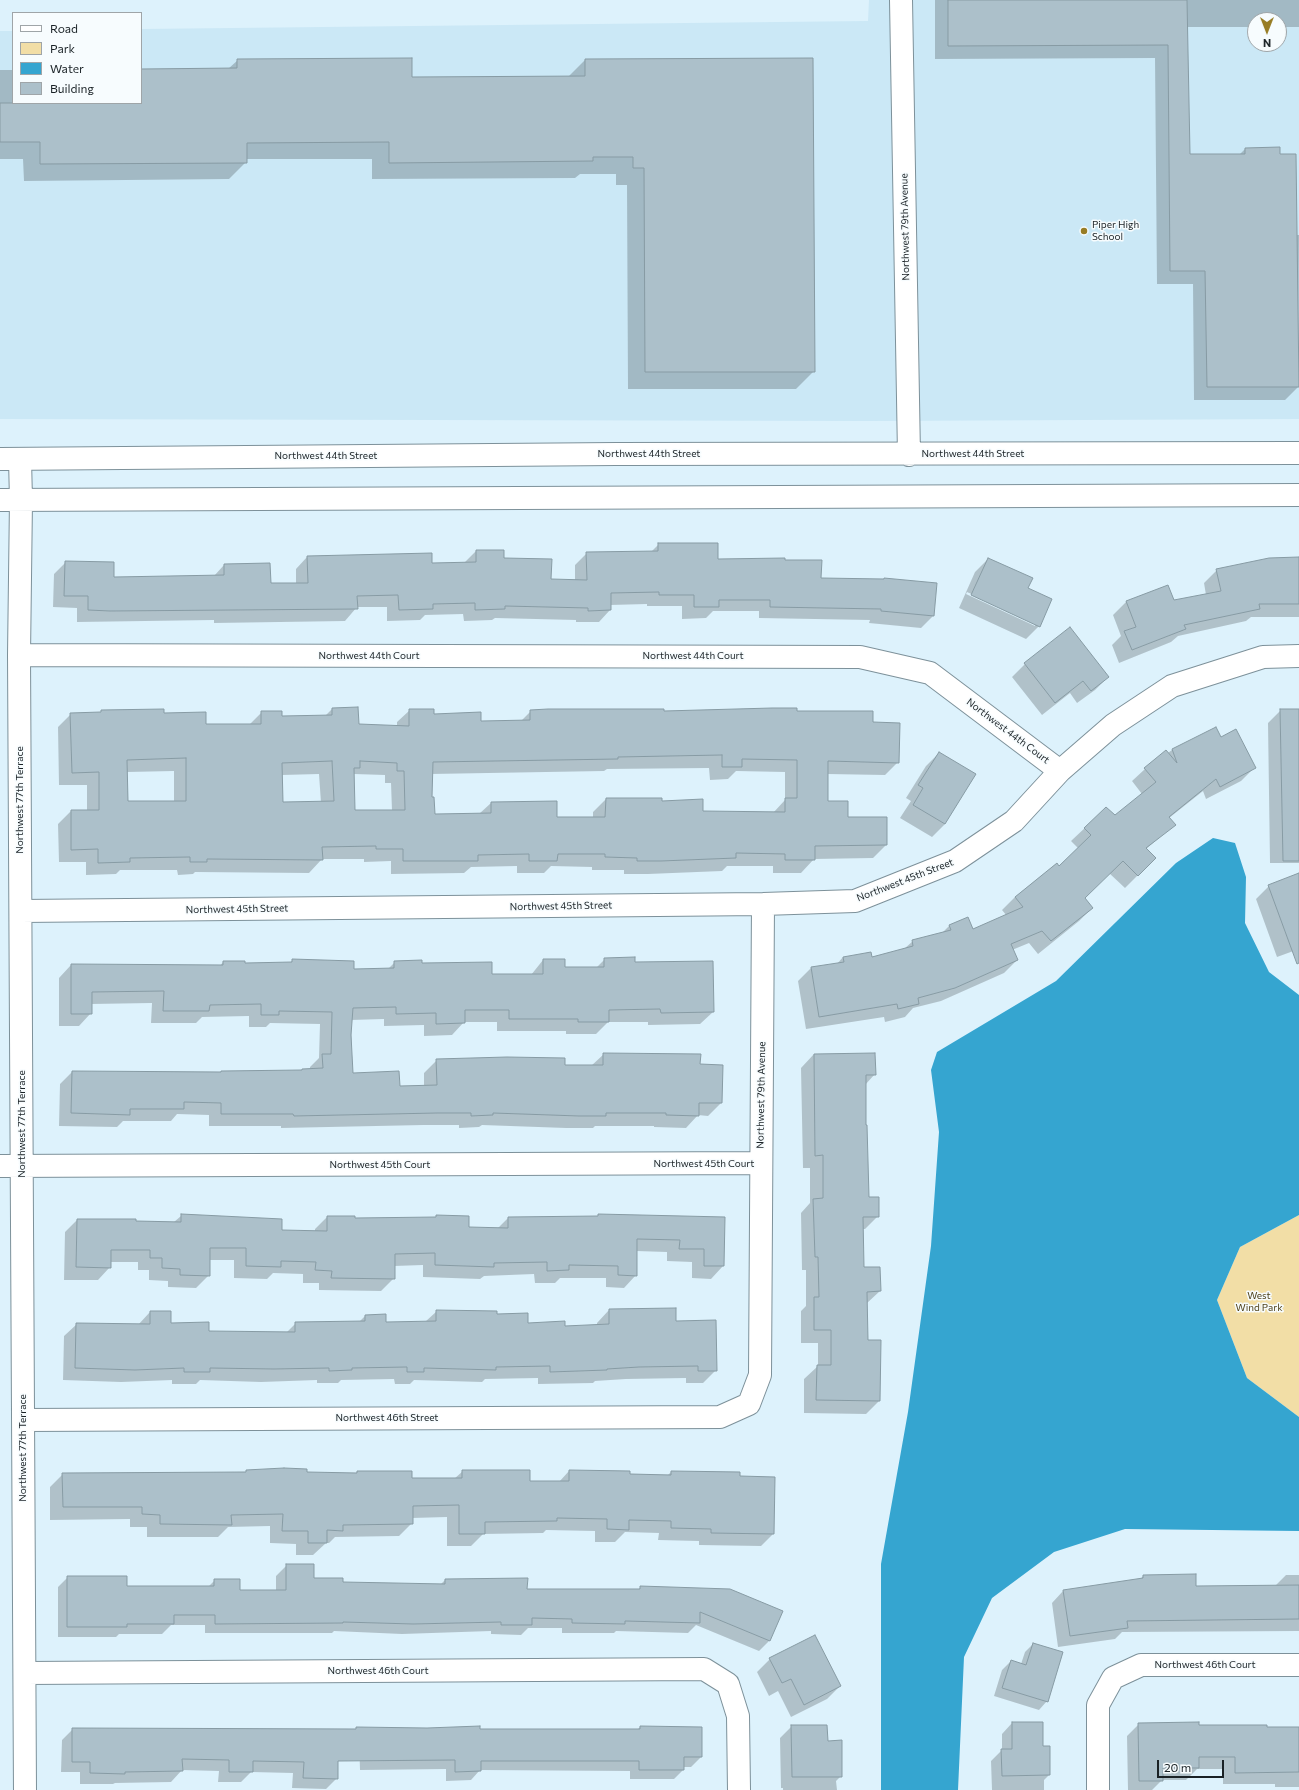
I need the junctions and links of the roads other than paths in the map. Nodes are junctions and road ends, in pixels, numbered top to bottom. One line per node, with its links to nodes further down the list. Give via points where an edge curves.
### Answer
1 (901, 0): 3 (street, Northwest 79th Avenue)
2 (1299, 453): 3 (street, Northwest 44th Street)
3 (909, 455): 4 (street, Northwest 44th Street, via 616,454)
4 (10, 459): 7 (street, Northwest 77th Terrace)
5 (1299, 495): 7 (street)
6 (0, 500): 7 (street)
7 (21, 500): 8 (street, Northwest 77th Terrace)
8 (19, 655): 10 (street, Northwest 44th Court, via 860,657 930,673); 12 (street, Northwest 77th Terrace)
9 (1299, 656): 10 (street, Northwest 44th Court, via 1263,658 1172,686 1113,725)
10 (1060, 771): 11 (street, Northwest 45th Street, via 1014,821 955,861 855,901)
11 (763, 904): 12 (street, Northwest 45th Street); 13 (street, Northwest 79th Avenue)
12 (21, 911): 15 (street, Northwest 77th Terrace)
13 (760, 1163): 15 (street, Northwest 45th Court); 16 (street, Northwest 79th Avenue, via 760,1375)
14 (0, 1166): 15 (street, Northwest 45th Court)
15 (22, 1166): 17 (street, Northwest 77th Terrace)
16 (749, 1404): 17 (street, Northwest 46th Street, via 720,1417)
17 (23, 1420): 19 (street, Northwest 77th Terrace)
18 (1299, 1665): 22 (street, Northwest 46th Court, via 1141,1665 1113,1678 1098,1705)
19 (25, 1673): 20 (street, Northwest 77th Terrace); 21 (street, Northwest 46th Court, via 704,1669 728,1684 738,1716)
20 (25, 1790)
21 (739, 1790)
22 (1098, 1790)

